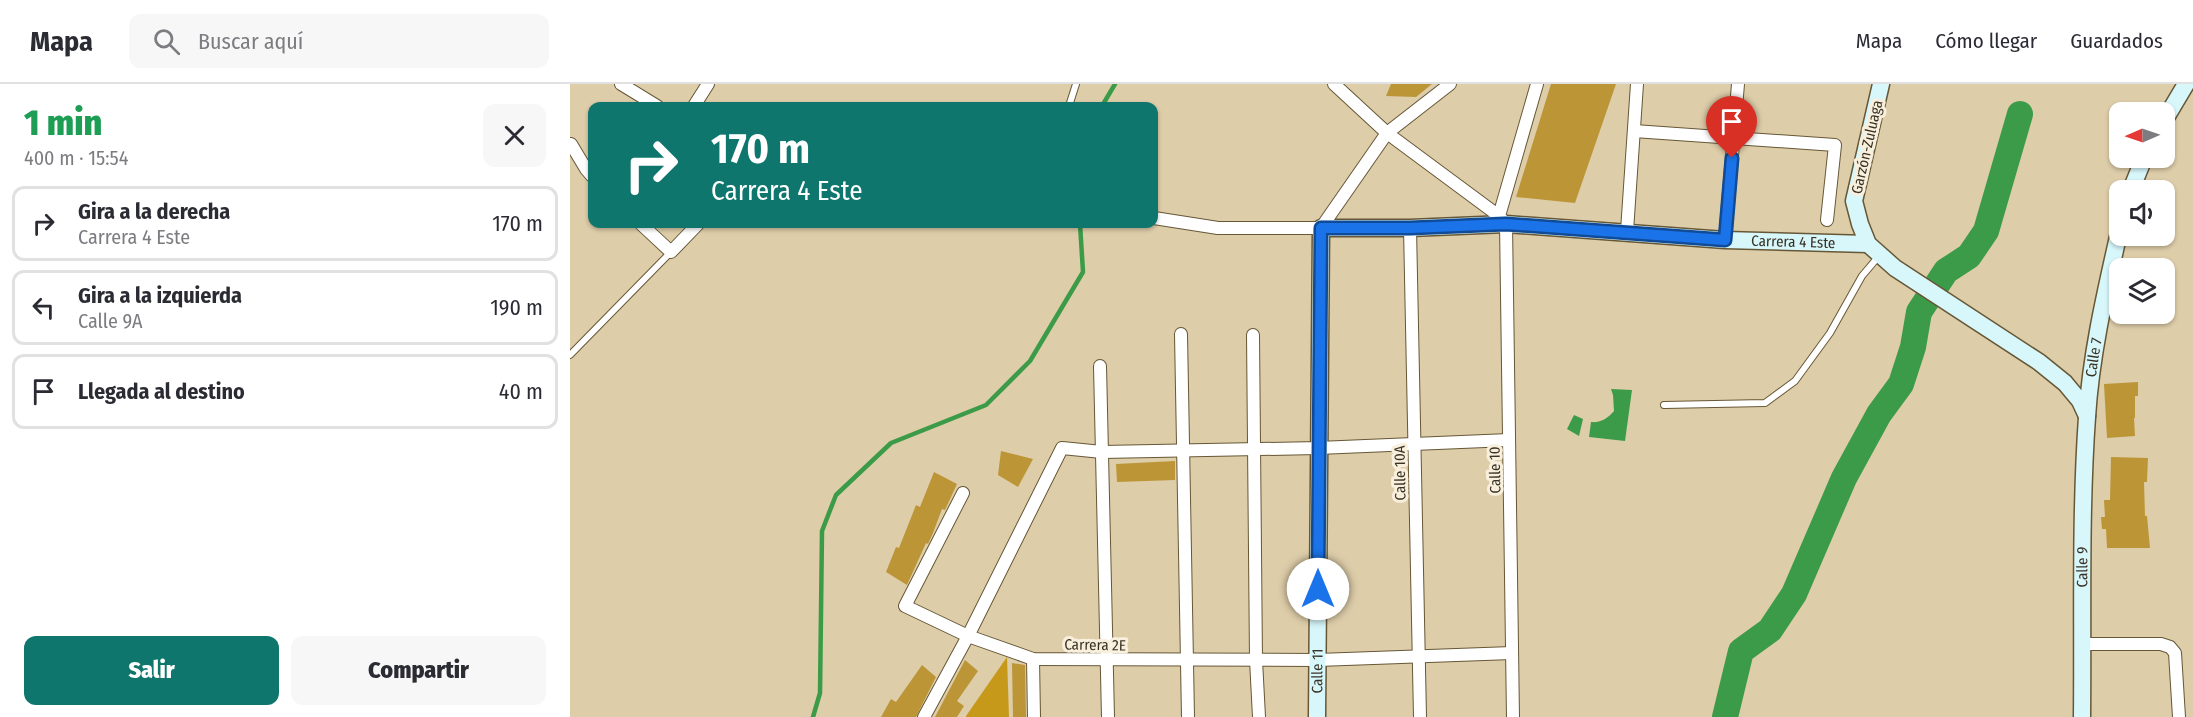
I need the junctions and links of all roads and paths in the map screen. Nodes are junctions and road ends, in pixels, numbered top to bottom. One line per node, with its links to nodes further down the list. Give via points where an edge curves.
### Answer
1 (621, 84): 11 (street)
2 (708, 84): 12 (street)
3 (1076, 84): 13 (lane)
4 (1334, 84): 16 (street)
5 (1450, 84): 16 (street)
6 (1537, 84): 21 (street, Calle 10)
7 (1637, 84): 15 (street)
8 (1738, 84): 17 (street)
9 (1881, 84): 30 (street, Garzón-Zuluaga, via 1854,201 1860,224)
10 (2186, 84): 14 (street)
11 (650, 102)
12 (697, 102)
13 (1070, 102)
14 (2175, 102)
15 (1634, 131): 17 (street); 27 (street)
16 (1388, 134): 21 (street); 25 (street)
17 (1734, 138): 22 (street, via 1835,145); 28 (street)
18 (571, 144): 19 (street)
19 (588, 171)
20 (1158, 219): 25 (street, via 1218,228)
21 (1502, 220): 26 (street, Carrera 4 Este); 27 (street, Carrera 4 Este); 38 (street, Calle 10)
22 (1827, 220)
23 (645, 228): 31 (street)
24 (694, 228): 31 (street)
25 (1321, 228): 26 (street, Carrera 4 Este); 40 (street, Calle 11)
26 (1410, 228): 39 (street, Calle 10A)
27 (1627, 231): 28 (street, Carrera 4 Este)
28 (1725, 240): 30 (street, Carrera 4 Este)
29 (2116, 246): 37 (street, Calle 7, via 2093,360)
30 (1875, 249): 36 (lane, via 1830,333 1795,381 1765,403); 37 (street, Garzón-Zuluaga, via 1895,268 2065,383)
31 (671, 252): 34 (lane)
32 (1180, 334): 42 (street)
33 (1252, 335): 41 (street)
34 (570, 355)
35 (1100, 366): 43 (street)
36 (1664, 405)
37 (2087, 417): 46 (street, Calle 9)
38 (1509, 440): 39 (street); 47 (street, Calle 10)
39 (1415, 444): 40 (street); 48 (street, Calle 10A)
40 (1318, 448): 41 (street); 53 (street, Calle 11)
41 (1254, 449): 42 (street); 52 (street)
42 (1183, 451): 43 (street); 51 (street)
43 (1102, 452): 45 (street, via 1062,448); 50 (street)
44 (963, 493): 45 (street, Carrera 2E, via 905,606)
45 (968, 636): 49 (street, Carrera 2E); 54 (street)
46 (2083, 644): 62 (street, Calle 9); 63 (street, via 2170,647 2175,653)
47 (1512, 653): 48 (street, Carrera 2E); 61 (street, Calle 10)
48 (1419, 656): 53 (street, Carrera 2E); 60 (street, Calle 10A)
49 (1033, 658): 50 (street, Carrera 2E); 55 (street)
50 (1107, 660): 51 (street, Carrera 2E); 56 (street)
51 (1187, 660): 52 (street, Carrera 2E); 57 (street)
52 (1256, 660): 53 (street, Carrera 2E); 58 (street)
53 (1318, 660): 59 (street, Calle 11)
54 (924, 717)
55 (1034, 717)
56 (1108, 717)
57 (1188, 717)
58 (1259, 717)
59 (1317, 717)
60 (1420, 717)
61 (1514, 717)
62 (2082, 717)
63 (2179, 717)

